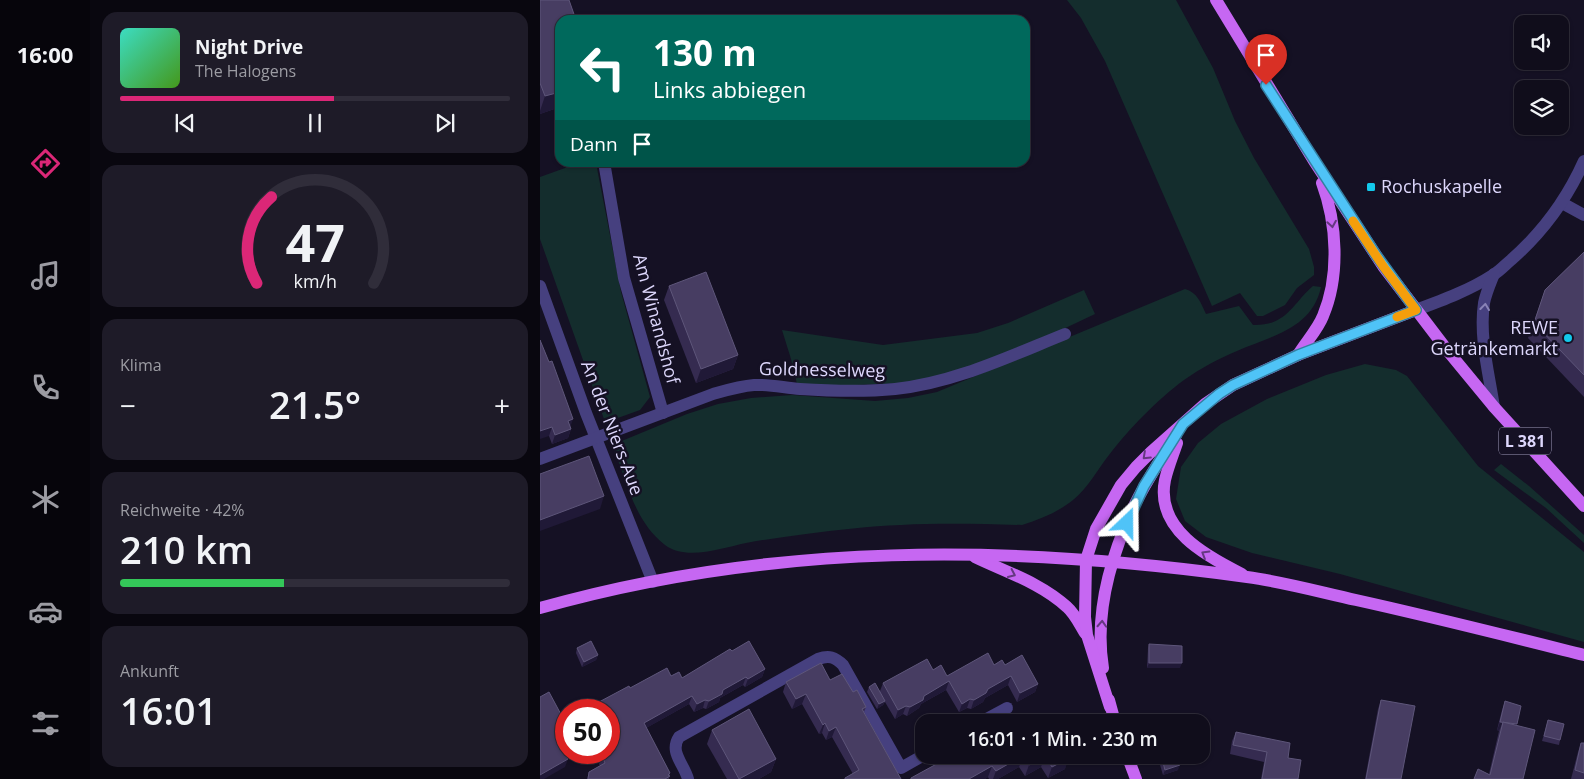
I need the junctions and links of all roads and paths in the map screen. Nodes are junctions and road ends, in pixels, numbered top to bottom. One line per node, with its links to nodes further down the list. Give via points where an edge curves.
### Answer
1 (1216, 0): 2 (main road, L 381)
2 (1314, 160): 10 (main road, L 381); 12 (main road, one-way to 12, via 1327,195 1333,234 1333,286 1323,317)
3 (1584, 161): 5 (street)
4 (605, 167): 14 (street, Am Winandshof, via 624,278)
5 (1581, 175): 6 (street)
6 (1562, 203): 7 (street); 8 (street, via 1528,245)
7 (1584, 214)
8 (1494, 274): 10 (street, via 1453,296); 13 (street, one-way to 8, via 1486,356 1484,313 1486,295)
9 (540, 286): 16 (street, An der Niers-Aue)
10 (1416, 310): 12 (main road); 13 (main road, L 381)
11 (1065, 334): 14 (street, Goldnesselweg, via 987,365 926,384 870,390 756,385 713,394)
12 (1298, 355): 15 (main road, via 1233,385)
13 (1494, 407): 18 (main road, L 381)
14 (664, 413): 16 (street)
15 (1183, 424): 20 (main road, one-way to 20, via 1143,459 1121,486 1096,529); 21 (main road, via 1135,504); 22 (main road, one-way to 15, via 1198,550 1170,517 1164,495 1165,480)
16 (596, 438): 17 (street); 23 (street, An der Niers-Aue)
17 (540, 459)
18 (1584, 506)
19 (968, 554): 20 (main road); 23 (main road, via 828,558); 25 (main road, one-way to 25, via 1051,594 1068,608)
20 (1086, 560): 21 (main road); 25 (main road)
21 (1112, 563): 22 (main road); 27 (main road, one-way to 21, via 1102,662 1102,634)
22 (1248, 578): 26 (main road, via 1428,616)
23 (653, 582): 24 (main road)
24 (540, 608)
25 (1087, 635): 27 (main road)
26 (1584, 655)
27 (1110, 706): 30 (main road)
28 (1007, 708): 29 (street)
29 (996, 714)
30 (1112, 714)
31 (915, 762): 33 (street)
32 (1130, 764): 35 (main road)
33 (900, 773): 34 (street, via 843,665 833,657 818,659 679,737 675,744 676,752)
34 (688, 779)
35 (1136, 779)

